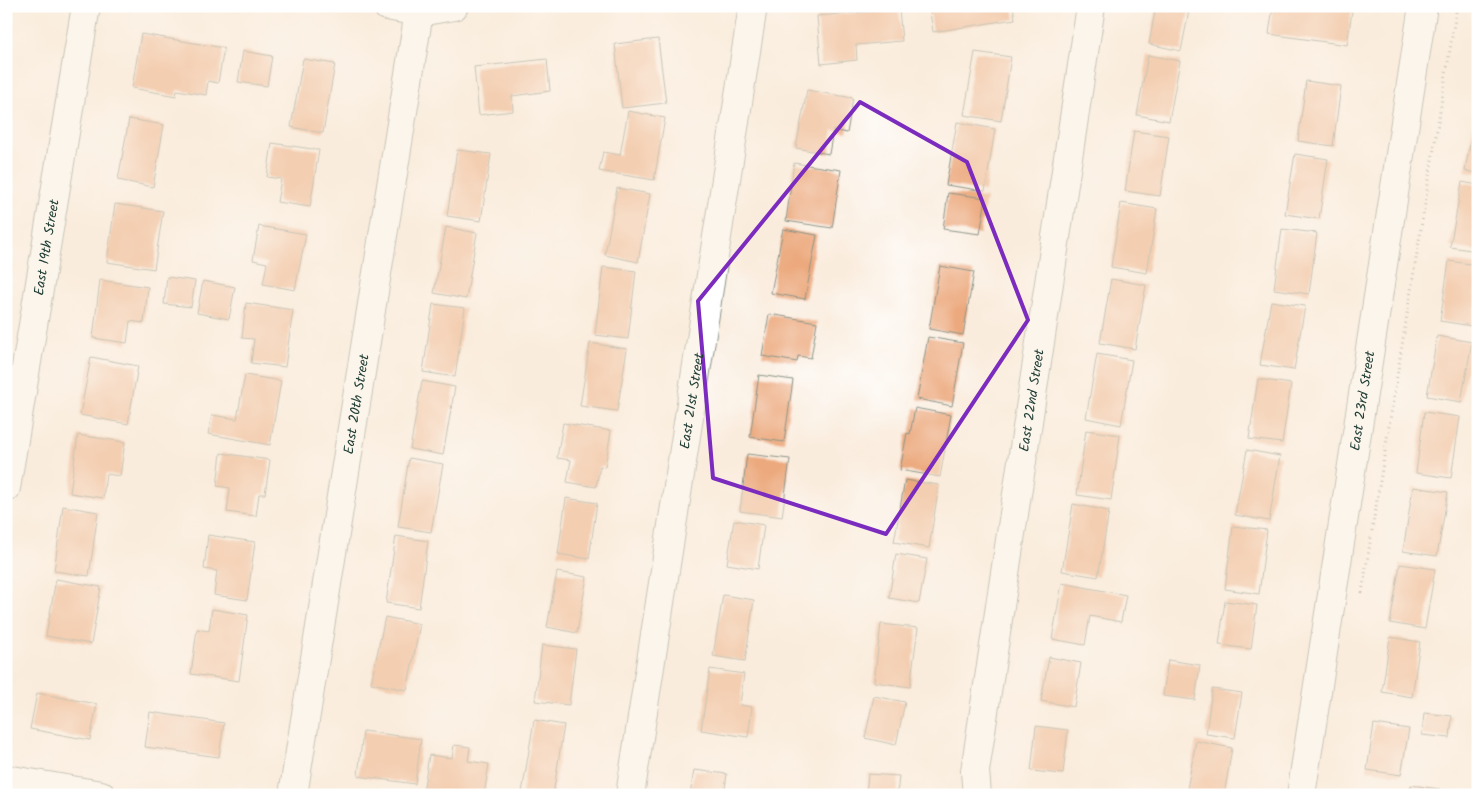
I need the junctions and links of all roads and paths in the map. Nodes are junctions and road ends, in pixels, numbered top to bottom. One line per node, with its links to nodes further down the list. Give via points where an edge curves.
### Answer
1 (86, 6): 9 (street, East 19th Street)
2 (387, 6): 8 (street)
3 (454, 6): 8 (street)
4 (753, 6): 14 (street, East 21st Street)
5 (1091, 6): 15 (street, East 22nd Street, via 976,770)
6 (1423, 6): 16 (street, East 23rd Street)
7 (1458, 6): 10 (path)
8 (419, 12): 13 (street, East 20th Street)
9 (6, 488)
10 (1361, 601)
11 (6, 779): 12 (street)
12 (101, 795)
13 (293, 795)
14 (630, 795)
15 (976, 795)
16 (1301, 795)

